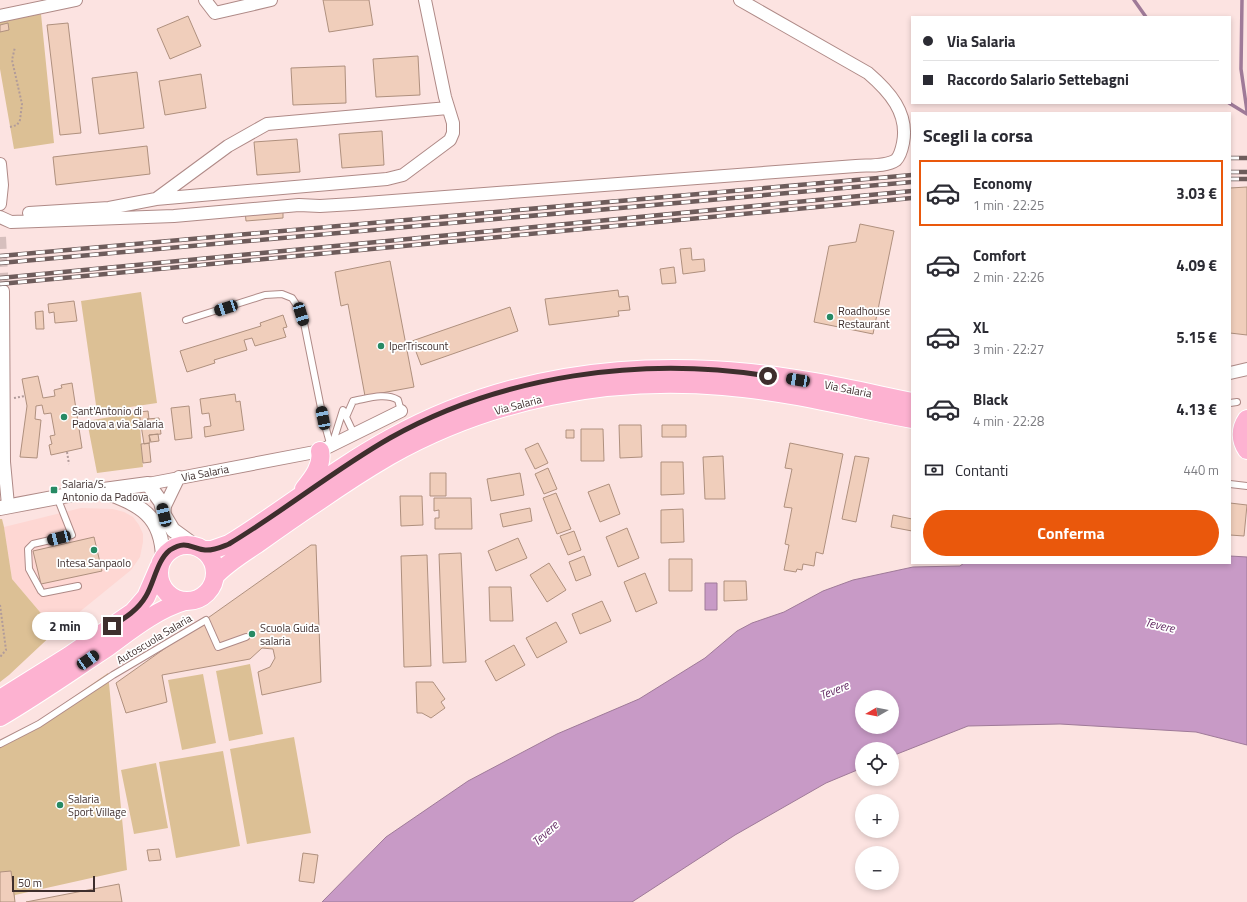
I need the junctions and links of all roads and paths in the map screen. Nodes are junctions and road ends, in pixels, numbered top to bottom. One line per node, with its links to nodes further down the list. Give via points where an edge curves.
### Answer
1 (76, 0): 6 (street)
2 (205, 0): 3 (street, via 215,13)
3 (271, 0)
4 (425, 0): 8 (street)
5 (740, 0): 13 (street, via 868,73 886,89 898,106 903,122 902,149 896,159 888,163 856,166 353,204 247,208 174,216 11,222)
6 (0, 16)
7 (15, 47): 9 (path, via 12,60 21,95 21,114 17,126)
8 (448, 108): 11 (street, via 267,124 228,146); 11 (street, via 453,123 450,140 399,177)
9 (10, 127)
10 (0, 164): 12 (street)
11 (156, 199): 13 (street, via 109,208)
12 (0, 204)
13 (0, 216)
14 (3, 291): 38 (street)
15 (186, 320): 27 (lane, via 271,294 282,294 292,298 304,323 323,418)
16 (1247, 369): 17 (street)
17 (1231, 374)
18 (1247, 378): 19 (street)
19 (1231, 379)
20 (911, 402): 37 (main road, Via Salaria, via 798,380 718,370 643,368 569,377 487,397 419,424 351,462)
21 (401, 411): 22 (lane, via 398,400 379,397 353,402); 25 (street, Via Salaria)
22 (346, 417): 25 (lane); 27 (lane, via 343,410)
23 (911, 419): 42 (main road, Via Salaria, via 782,394 724,386 654,383 563,393 474,418 390,455 240,555)
24 (1240, 424): 28 (main road)
25 (354, 434): 27 (street, Via Salaria)
26 (1231, 446): 28 (main road)
27 (326, 449): 31 (street, Via Salaria); 37 (main road, via 318,469)
28 (1247, 451)
29 (67, 452): 30 (path)
30 (69, 464)
31 (179, 478): 32 (street, Via Salaria); 39 (street, via 165,506)
32 (148, 484): 35 (street, Via Salaria); 39 (street, via 161,502)
33 (1231, 484): 34 (lane)
34 (1247, 486)
35 (101, 490): 36 (street, Via Salaria); 41 (street, via 140,506 158,528 162,539)
36 (58, 497): 38 (street, Via Salaria); 43 (lane, via 72,535 33,544 28,549 29,569 43,593)
37 (292, 502): 40 (main road, Via Salaria, via 229,544 212,550)
38 (4, 507)
39 (164, 515): 40 (street, via 173,530)
40 (199, 548): 41 (main road, via 178,546 169,551); 42 (main road, via 210,557)
41 (161, 563): 44 (main road, via 159,578 162,587 169,595); 48 (main road, via 146,598 133,612 69,656)
42 (215, 576): 44 (main road, via 208,592 200,598)
43 (78, 586)
44 (185, 601): 49 (main road, via 170,606 150,618 40,693)
45 (0, 605): 47 (path, via 6,650)
46 (246, 637): 50 (lane, Autoscuola Salaria, via 218,647 206,620 113,675 39,724)
47 (0, 657)
48 (0, 698)
49 (0, 717)
50 (0, 744)

